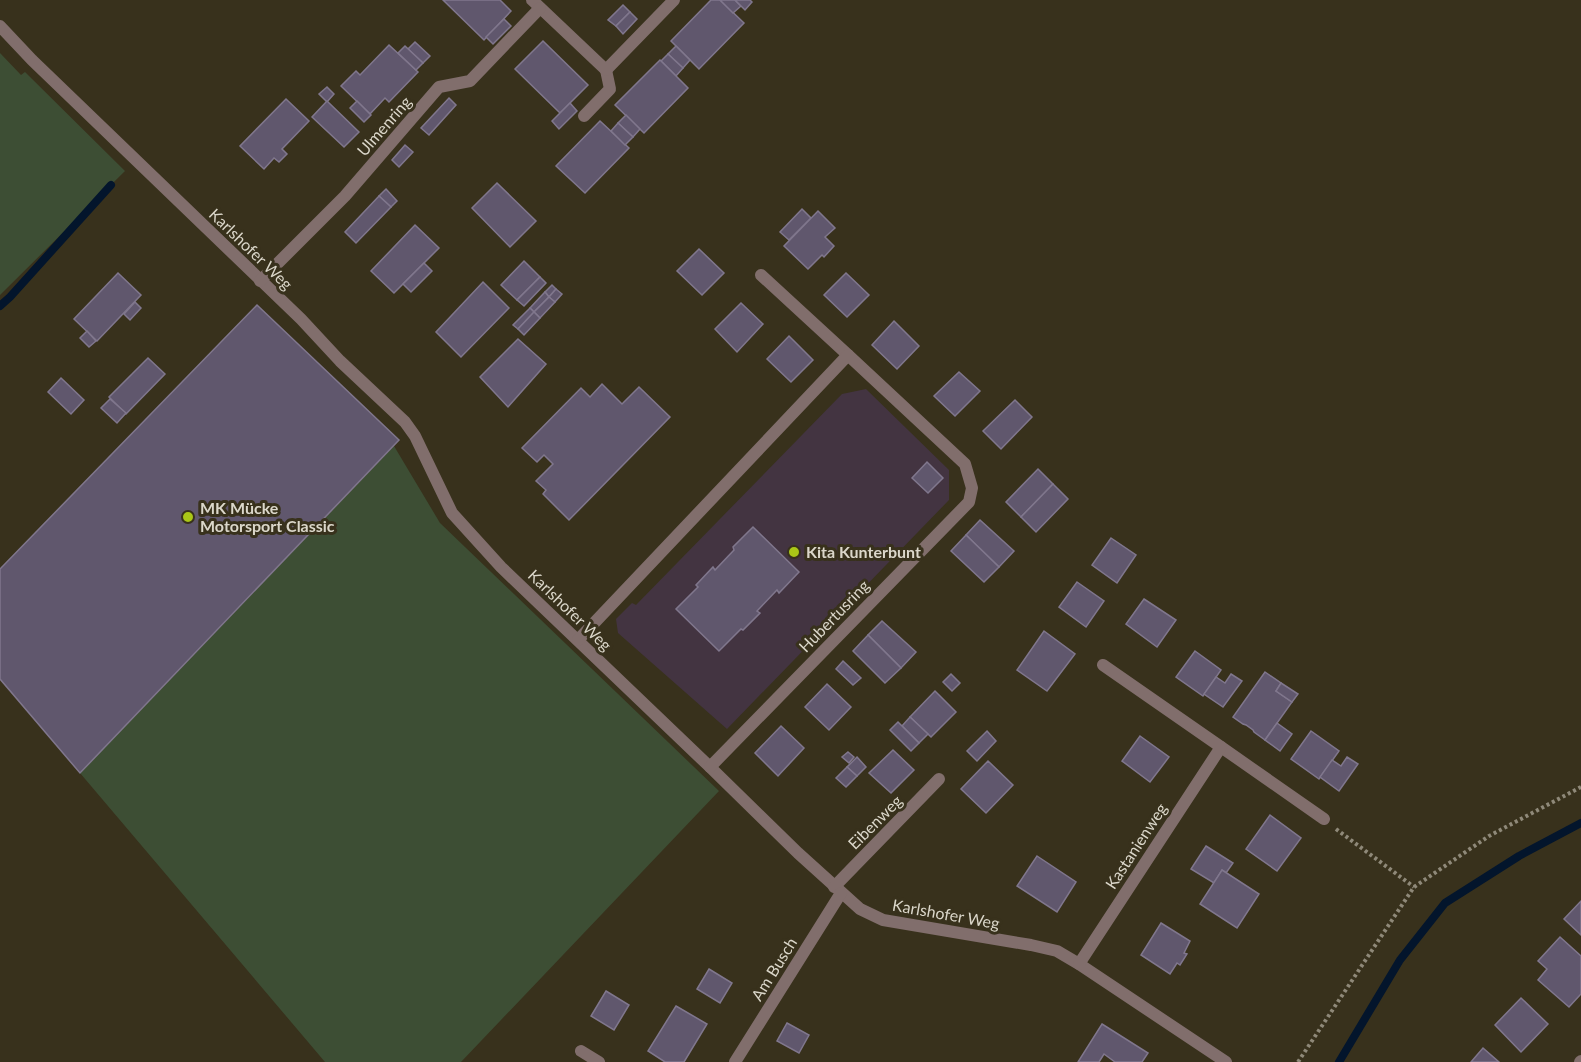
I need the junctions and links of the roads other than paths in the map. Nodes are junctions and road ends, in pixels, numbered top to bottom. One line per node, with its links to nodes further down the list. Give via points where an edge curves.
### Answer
1 (674, 0): 4 (street)
2 (536, 4): 4 (street, Ulmenring); 7 (street, Ulmenring, via 470,81 439,87 345,196)
3 (0, 26): 7 (street, Karlshofer Weg)
4 (606, 70): 5 (street, via 610,89)
5 (584, 116)
6 (761, 275): 8 (street, Hubertusring)
7 (260, 280): 9 (street, Karlshofer Weg, via 405,422 452,513 501,567)
8 (848, 355): 9 (street); 12 (street, Hubertusring, via 965,464 972,488 969,502)
9 (578, 640): 12 (street, Karlshofer Weg)
10 (1103, 665): 11 (street)
11 (1221, 747): 14 (street); 16 (street, Kastanienweg)
12 (710, 767): 15 (street, Karlshofer Weg)
13 (939, 779): 15 (street, Eibenweg)
14 (1324, 819)
15 (837, 890): 16 (street, Karlshofer Weg, via 860,909 883,920 1031,945 1057,951); 19 (street, Am Busch)
16 (1079, 964): 20 (street, Karlshofer Weg)
17 (581, 1051): 18 (street)
18 (599, 1062)
19 (735, 1062)
20 (1226, 1062)

